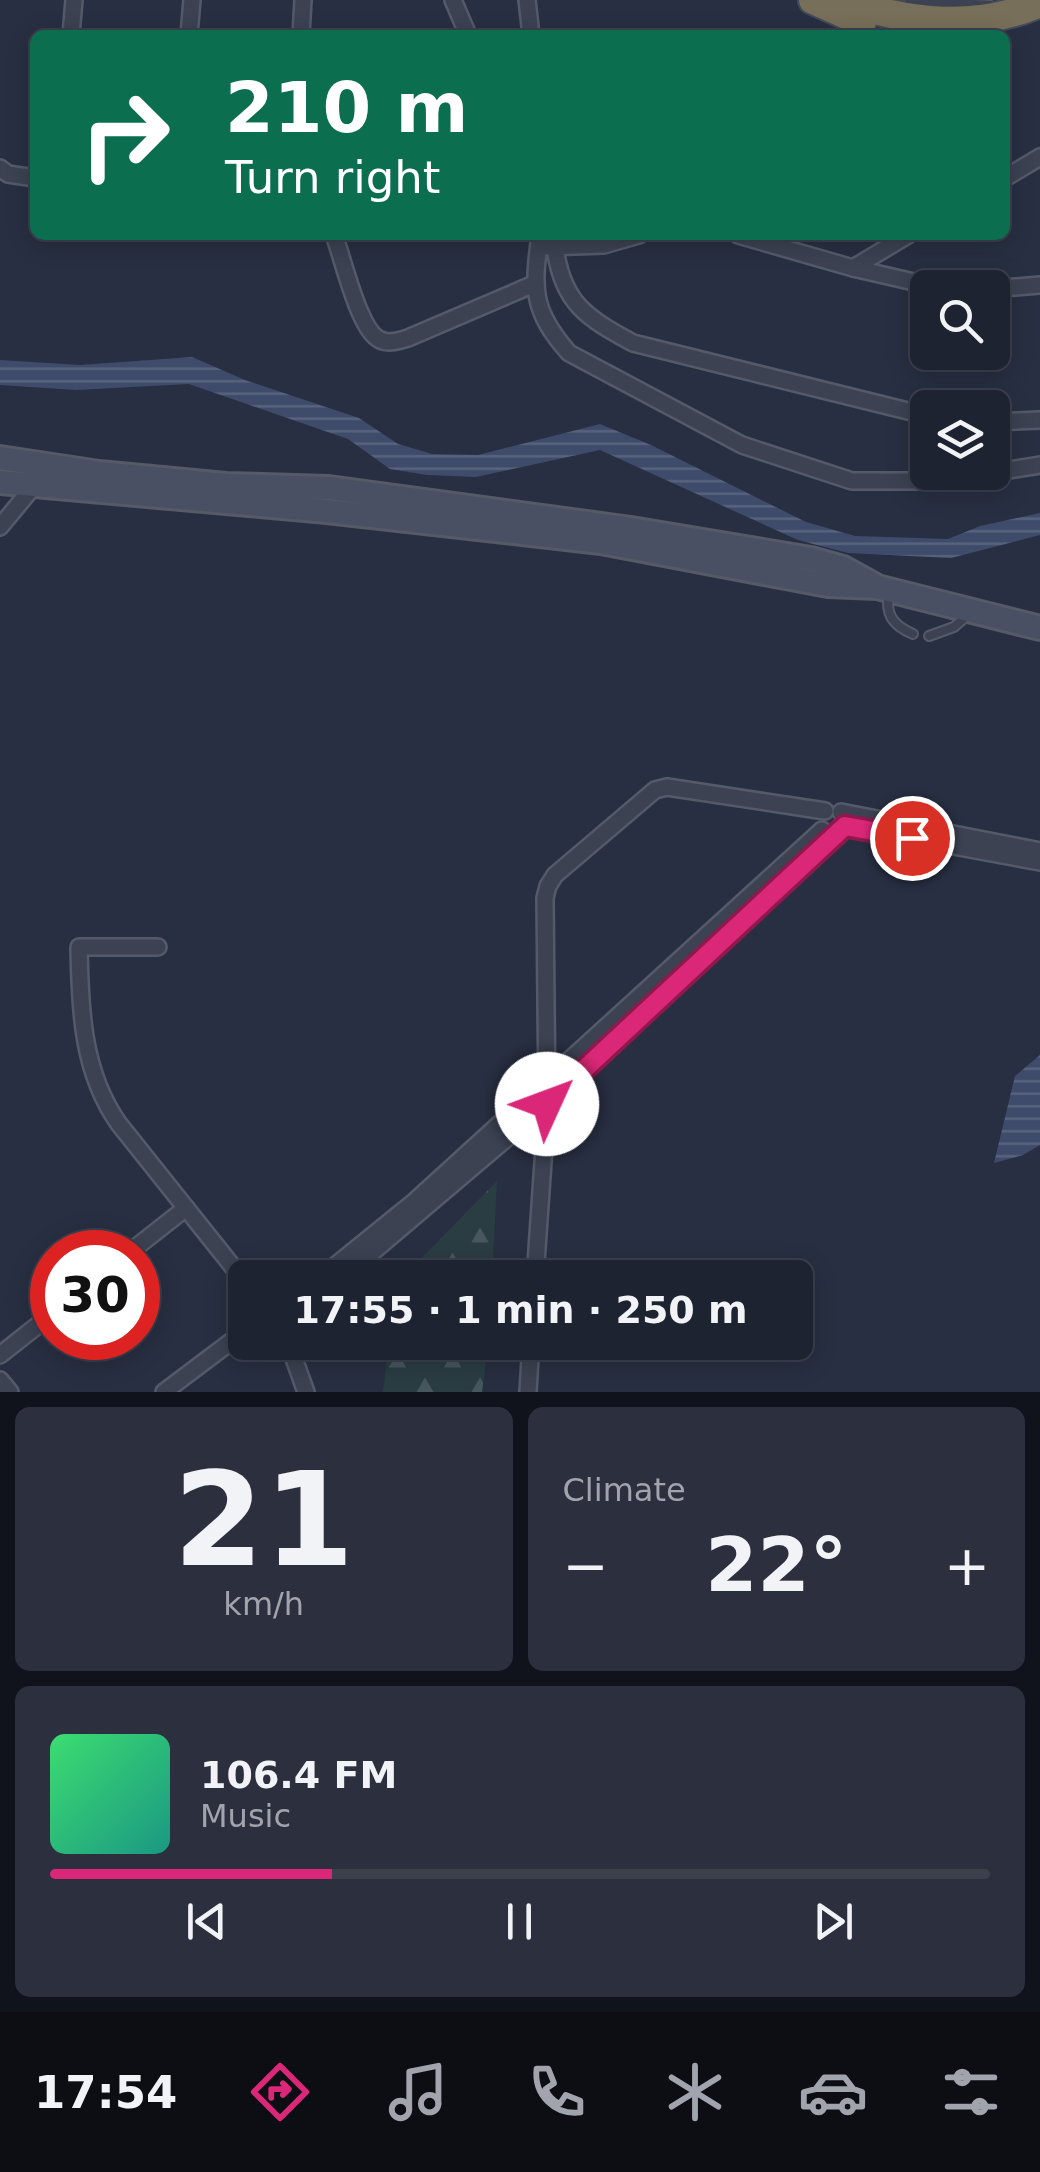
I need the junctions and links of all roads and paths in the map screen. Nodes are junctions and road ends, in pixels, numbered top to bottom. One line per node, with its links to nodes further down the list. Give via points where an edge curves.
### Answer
1 (74, 0): 12 (street)
2 (192, 0): 13 (street)
3 (303, 0): 14 (street)
4 (454, 0): 15 (street)
5 (527, 0): 16 (street)
6 (813, 0): 17 (highway)
7 (845, 0): 11 (highway, via 921,20)
8 (909, 0): 9 (lane)
9 (919, 1): 10 (lane)
10 (955, 2): 11 (lane)
11 (1036, 11): 18 (highway)
12 (71, 30)
13 (189, 30)
14 (301, 30)
15 (466, 30)
16 (530, 30)
17 (897, 30)
18 (990, 30)
19 (1040, 157): 21 (street)
20 (0, 168): 22 (street)
21 (1010, 175)
22 (30, 177)
23 (336, 240): 30 (street, via 364,319 375,338 386,342)
24 (622, 240): 27 (street)
25 (755, 240): 28 (street)
26 (900, 240): 28 (street)
27 (544, 243): 30 (street); 33 (street, via 576,304 634,343)
28 (852, 268): 29 (street)
29 (910, 281)
30 (534, 284): 37 (street, via 539,309 569,353 742,445 796,465 888,483)
31 (1040, 285): 32 (street)
32 (1010, 288)
33 (910, 412)
34 (1040, 420): 35 (street)
35 (1010, 421)
36 (0, 458): 40 (main road)
37 (1040, 466)
38 (0, 482): 39 (main road)
39 (33, 487): 40 (main road); 41 (street)
40 (328, 499): 42 (main road, via 729,544 843,568)
41 (0, 528)
42 (883, 588): 43 (main road); 45 (lane, via 893,622)
43 (972, 612): 44 (main road); 46 (lane)
44 (1040, 628)
45 (913, 634)
46 (929, 636)
47 (834, 823): 48 (street); 49 (street); 51 (street); 51 (street, via 667,787 655,790 555,875 545,898); 53 (street)
48 (1040, 851)
49 (1040, 862)
50 (158, 948): 55 (street, via 80,948 80,995 102,1100)
51 (546, 1082): 52 (street); 53 (street)
52 (524, 1102): 54 (street); 57 (street)
53 (547, 1104): 54 (street); 59 (street)
54 (530, 1119): 58 (street)
55 (186, 1208): 56 (street); 60 (street)
56 (158, 1230)
57 (342, 1260)
58 (363, 1260)
59 (536, 1260)
60 (228, 1261)
61 (30, 1331): 63 (street)
62 (228, 1344): 68 (street)
63 (0, 1355)
64 (294, 1360): 69 (street)
65 (530, 1360): 70 (street)
66 (0, 1380): 67 (street)
67 (10, 1392)
68 (164, 1392)
69 (306, 1392)
70 (528, 1392)

